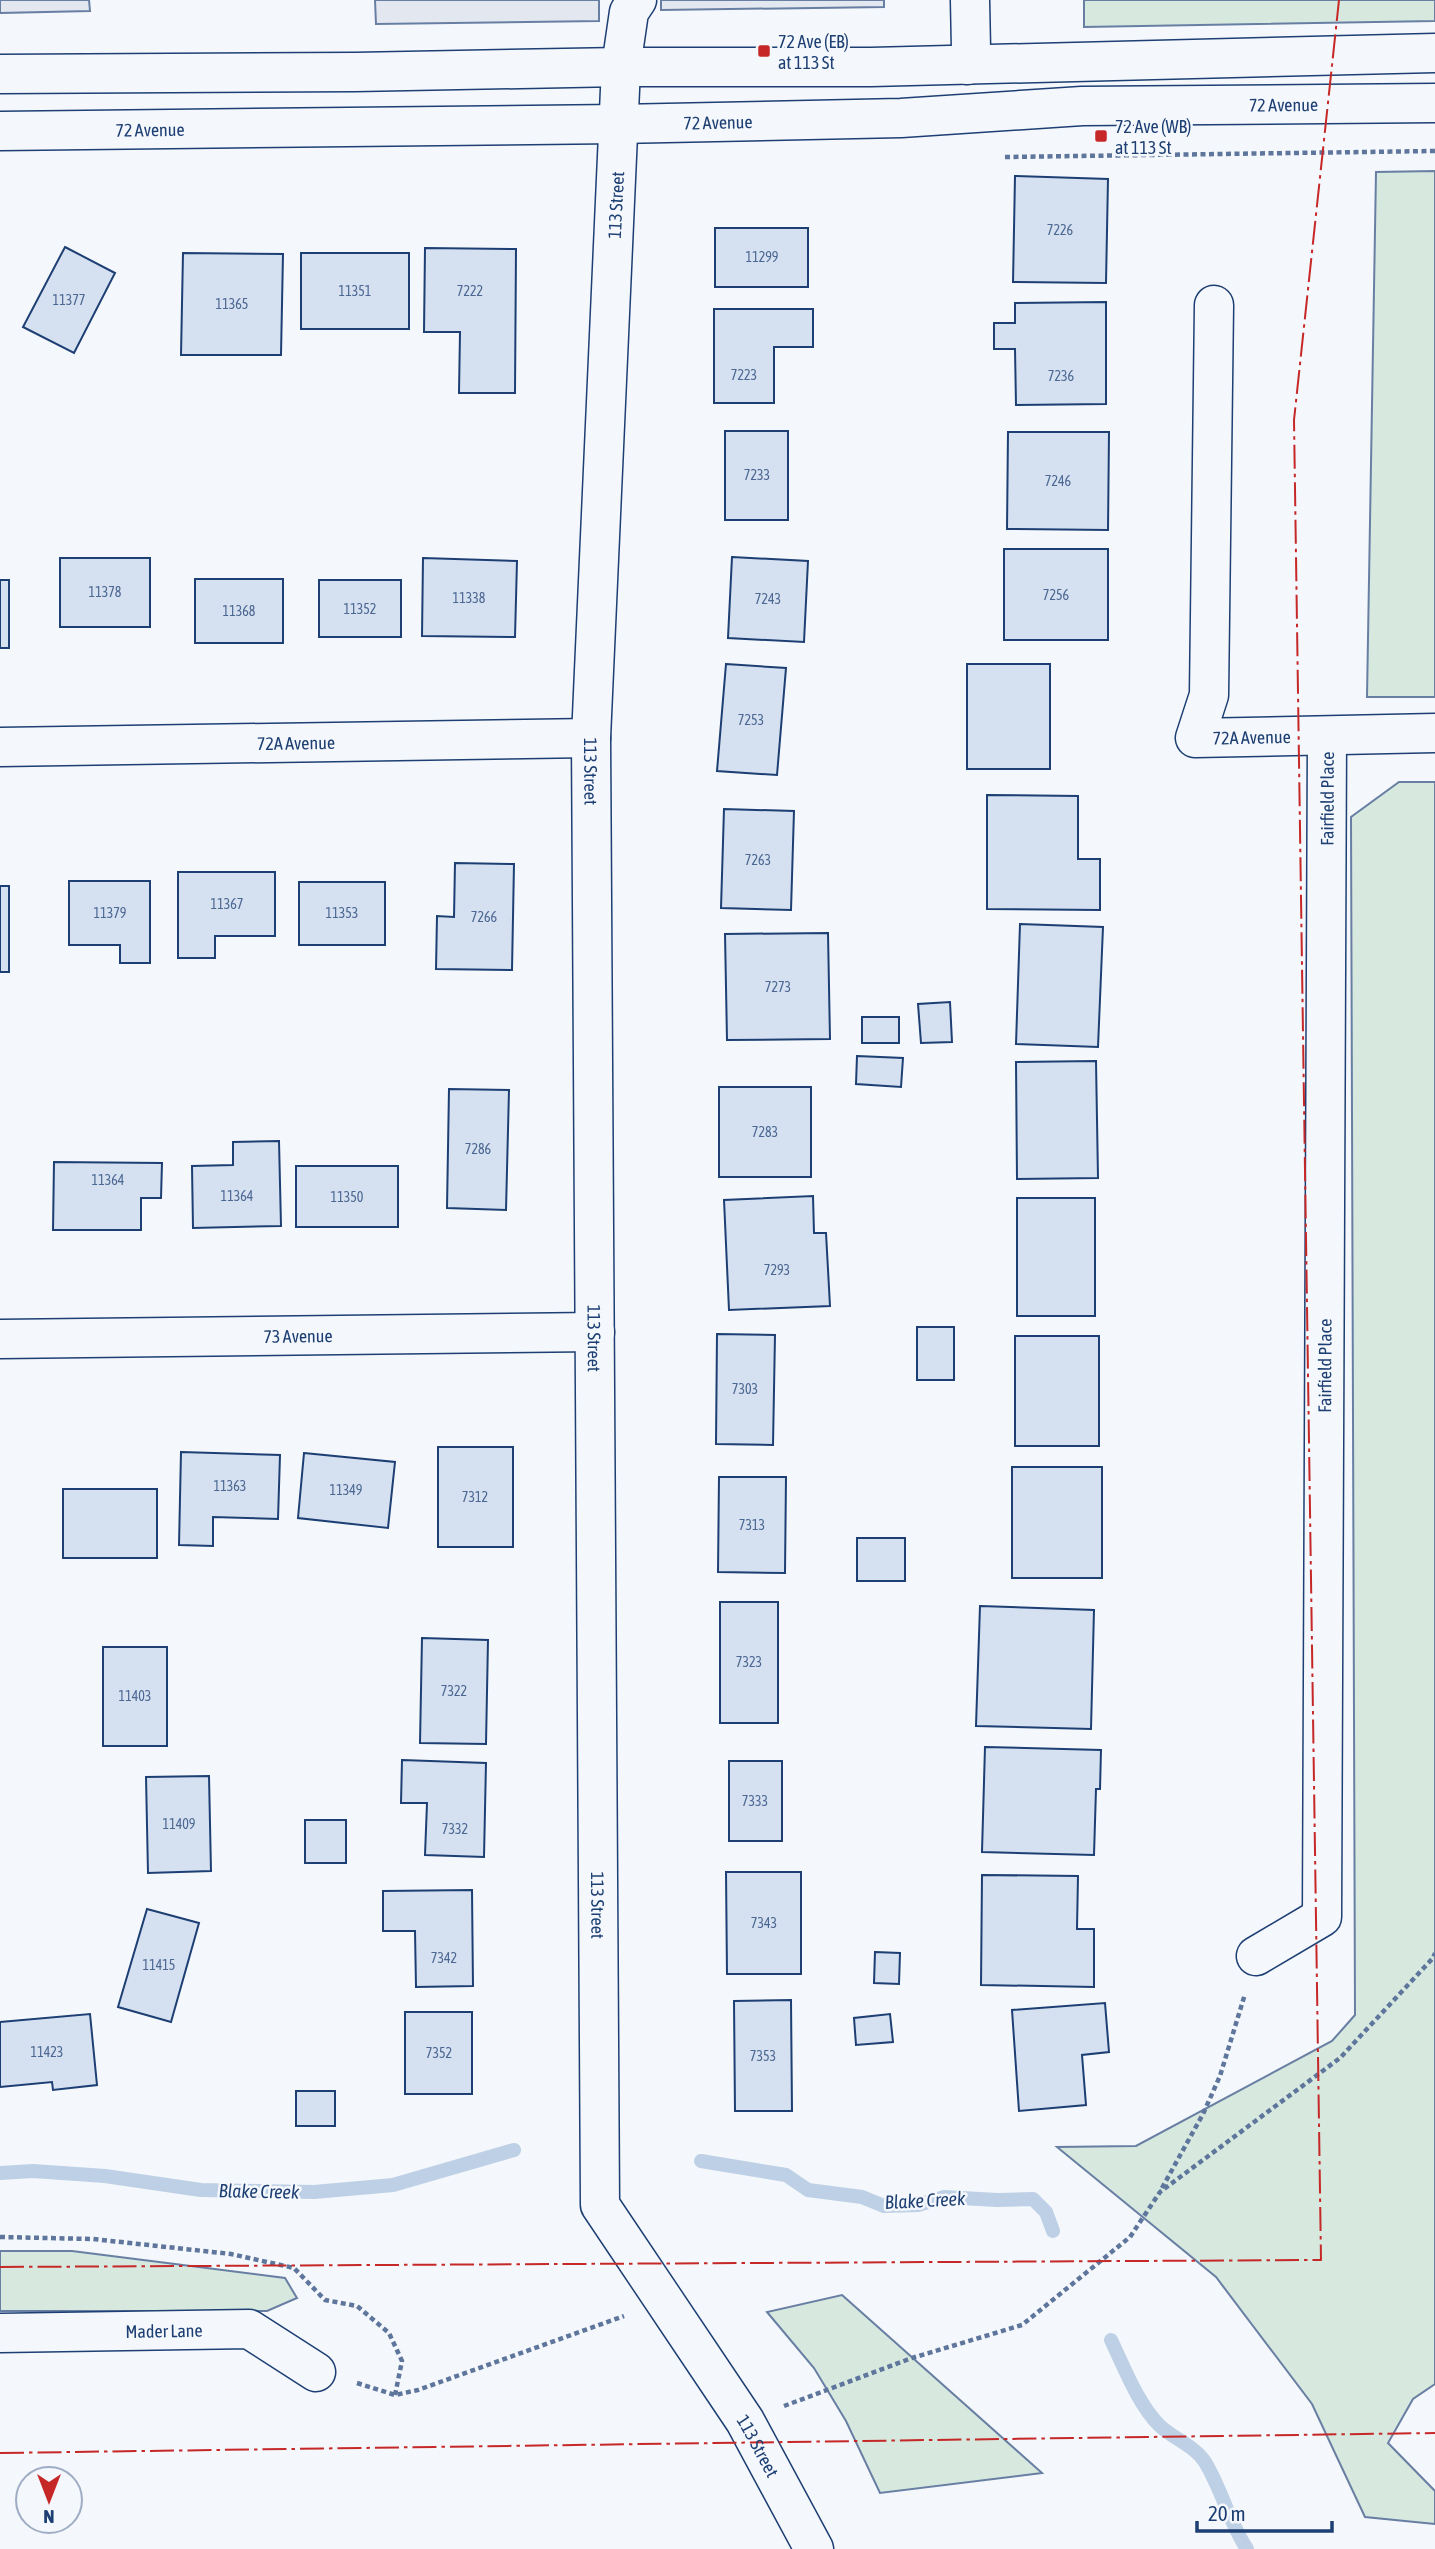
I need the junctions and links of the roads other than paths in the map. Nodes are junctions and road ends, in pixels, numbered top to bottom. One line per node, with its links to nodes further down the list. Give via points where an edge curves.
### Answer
1 (637, 0): 5 (street, 113 Street, via 629,12)
2 (970, 0): 4 (street)
3 (1435, 53): 4 (street)
4 (968, 65): 5 (street)
5 (621, 67): 6 (street); 8 (street, 113 Street)
6 (0, 74)
7 (1435, 103): 8 (street, 72 Avenue, via 1082,106 901,118)
8 (618, 124): 9 (street, 72 Avenue); 13 (street, 113 Street)
9 (0, 131)
10 (1214, 305): 12 (street, 72A Avenue, via 1209,695 1195,738)
11 (1435, 733): 12 (street, 72A Avenue)
12 (1327, 736): 17 (street, Fairfield Place, via 1322,1917)
13 (591, 738): 14 (street, 72A Avenue); 15 (street, 113 Street)
14 (0, 747)
15 (595, 1332): 16 (street, 73 Avenue); 20 (street, 113 Street, via 600,2205 745,2421)
16 (0, 1339)
17 (1256, 1955)
18 (0, 2333): 19 (street, Mader Lane, via 249,2329)
19 (316, 2372)
20 (814, 2549)

